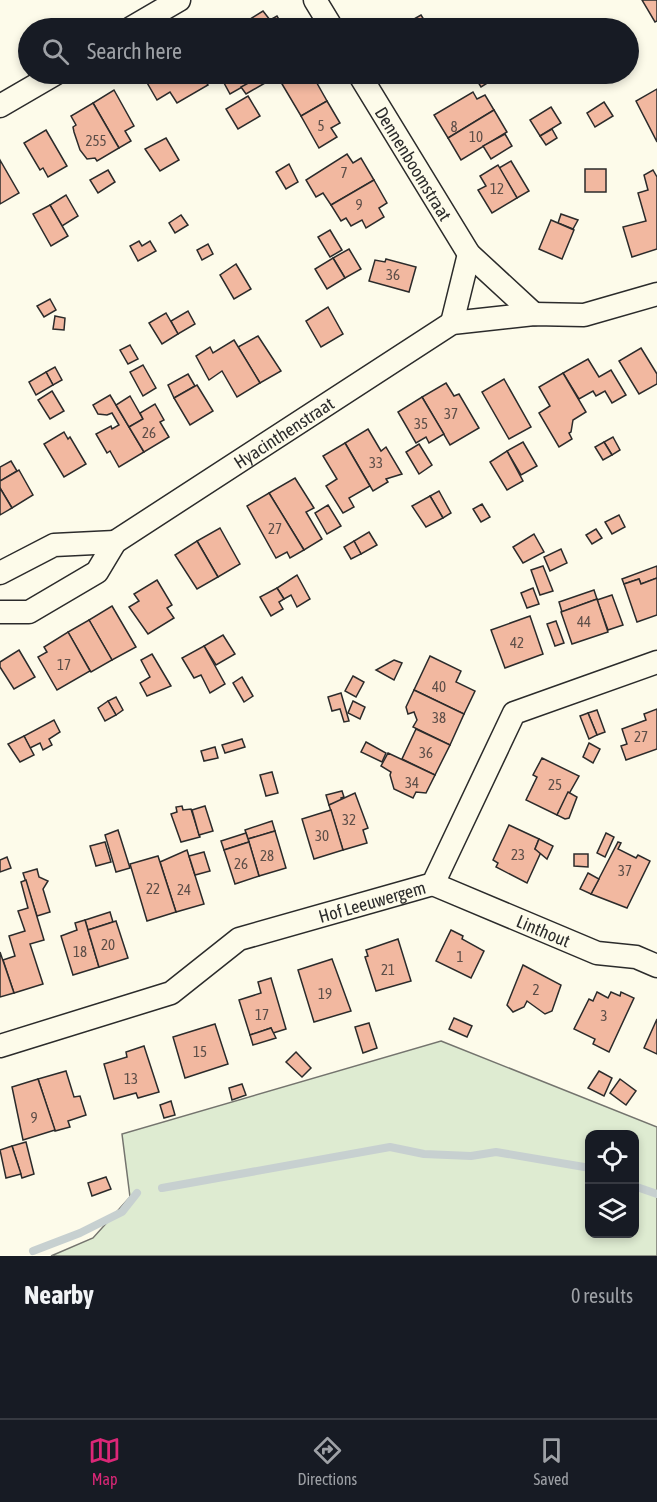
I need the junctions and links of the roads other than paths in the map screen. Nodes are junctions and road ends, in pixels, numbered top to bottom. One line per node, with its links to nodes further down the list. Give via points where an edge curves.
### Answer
1 (179, 0): 3 (street)
2 (315, 0): 4 (street)
3 (148, 18)
4 (326, 18)
5 (38, 84): 7 (street)
6 (365, 84): 8 (street, Dennenboomstraat)
7 (0, 106)
8 (469, 254): 10 (street); 11 (street)
9 (657, 294): 10 (street, Hyacinthenstraat, via 584,315)
10 (534, 314): 11 (street, Hyacinthenstraat)
11 (452, 323): 12 (street, Hyacinthenstraat)
12 (115, 542): 13 (street, via 54,545); 14 (street, Hyacinthenstraat, via 97,572 29,612)
13 (0, 573)
14 (0, 612)
15 (657, 662): 16 (street, Hof Leeuwergem, via 514,713)
16 (433, 884): 17 (street, Linthout, via 597,953 636,957); 18 (street, Hof Leeuwergem, via 239,939 171,993)
17 (657, 966)
18 (0, 1046)

